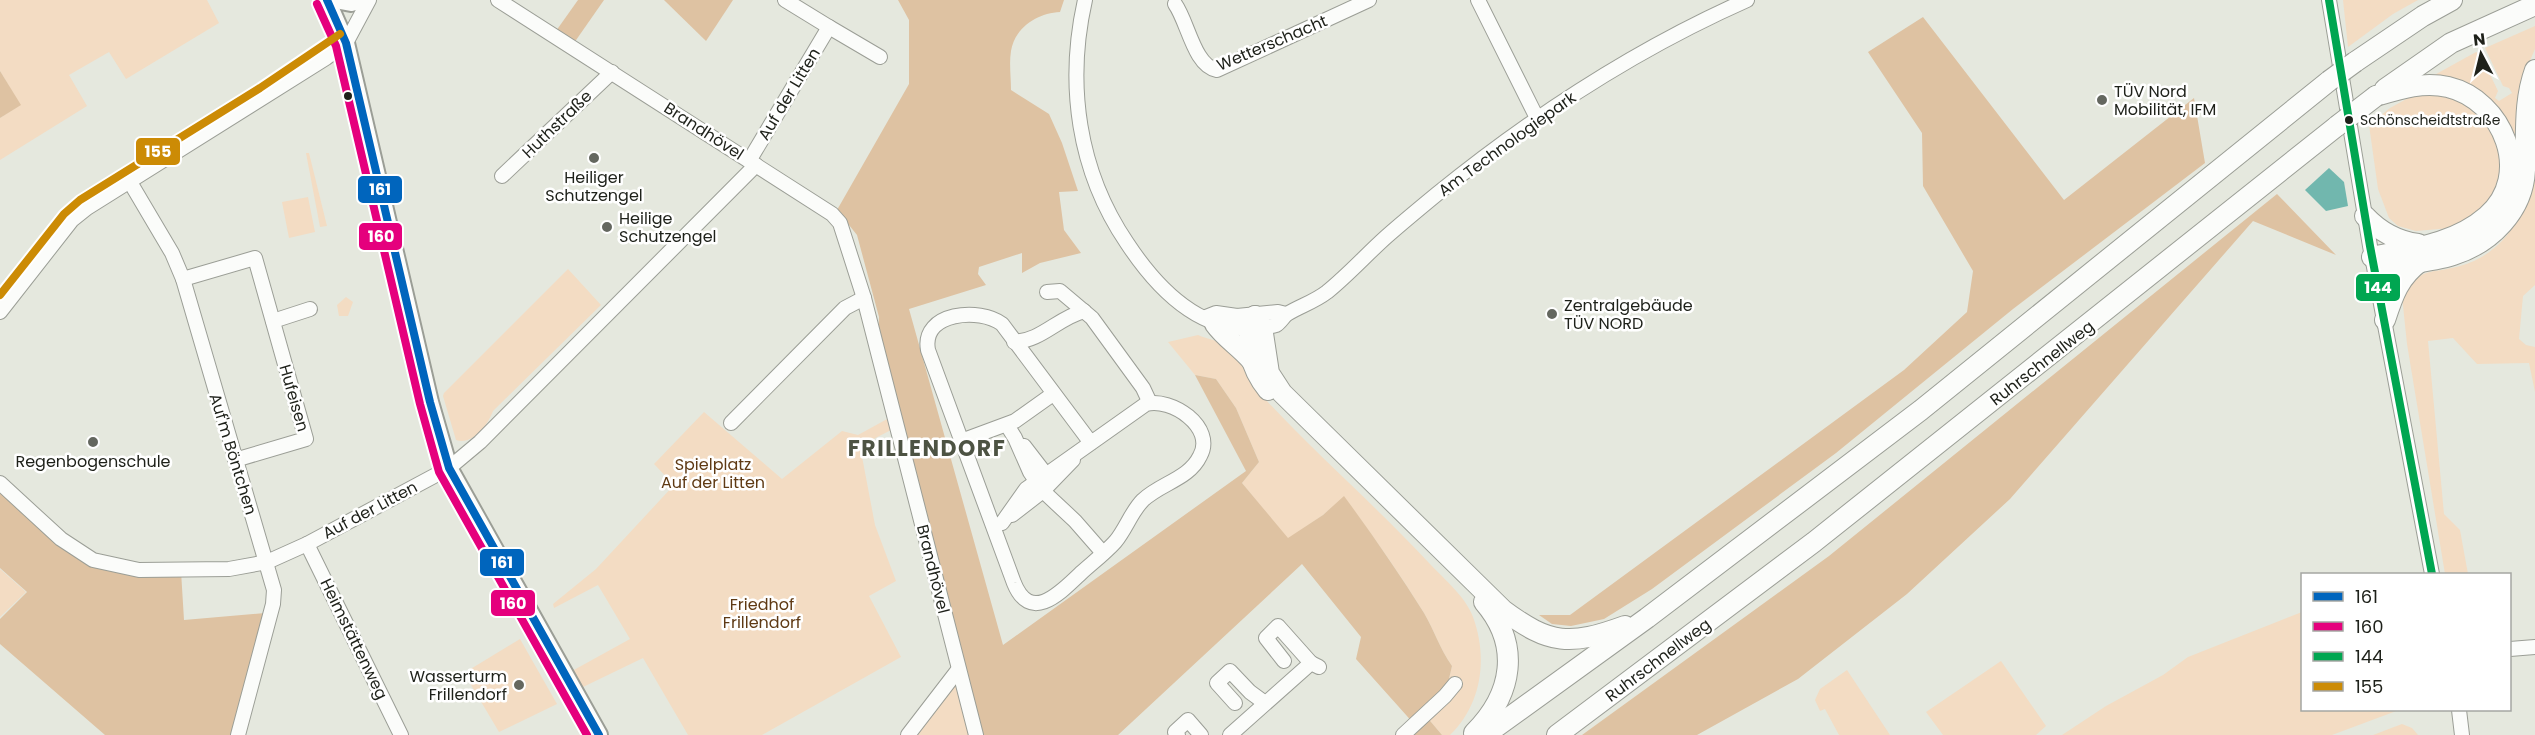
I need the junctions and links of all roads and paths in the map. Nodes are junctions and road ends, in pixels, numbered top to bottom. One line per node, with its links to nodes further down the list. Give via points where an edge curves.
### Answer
1 (327, 0): 16 (main road)
2 (334, 0): 3 (main road)
3 (361, 0)
4 (369, 0): 16 (street)
5 (498, 0): 19 (street, Brandhövel)
6 (785, 0): 15 (street)
7 (1085, 0): 39 (street, Am Technologiepark, via 1076,65 1078,118 1098,191 1111,219 1155,280 1185,307)
8 (1369, 0): 13 (street, Wetterschacht, via 1217,70 1202,61)
9 (1478, 0): 21 (street)
10 (1747, 0): 21 (street, Am Technologiepark, via 1651,48)
11 (2329, 0): 25 (street)
12 (2452, 0): 58 (highway, bridge, via 2329,81 1922,410)
13 (1175, 4)
14 (2535, 4): 20 (highway, Ruhrschnellweg, via 2451,43)
15 (829, 27): 17 (street); 22 (street, Auf der Litten)
16 (346, 43): 24 (street); 50 (main road)
17 (880, 57)
18 (2535, 70): 27 (highway, via 2527,102 2524,181 2511,212 2478,244 2454,255)
19 (612, 72): 22 (street, Brandhövel); 23 (street, Huthstraße)
20 (2376, 96): 26 (highway, via 2423,85 2453,88 2490,112 2505,137 2510,169 2502,198 2474,226); 78 (highway, Ruhrschnellweg, bridge, via 1814,542)
21 (1537, 118): 40 (street, Am Technologiepark, via 1404,222 1326,293 1286,314 1278,312)
22 (753, 163): 32 (street, Brandhövel, via 840,223); 50 (street, Auf der Litten, via 480,442)
23 (502, 176)
24 (130, 182): 29 (street, Auf'm Böntchen); 35 (street, via 72,219)
25 (2365, 216): 26 (highway, via 2398,240); 28 (street)
26 (2433, 244): 28 (highway)
27 (2421, 261): 28 (highway); 37 (highway, via 2400,281)
28 (2373, 263): 37 (street)
29 (183, 279): 38 (street, Hufeisen, via 255,258); 49 (street, Auf'm Böntchen)
30 (1047, 292): 31 (street, via 1060,291)
31 (1066, 297): 34 (street); 36 (street)
32 (864, 298): 45 (street, via 845,308); 62 (street, Brandhövel)
33 (310, 309): 38 (street)
34 (1084, 311): 36 (street); 44 (street, via 1143,388)
35 (0, 312)
36 (1062, 319): 41 (street, via 1044,335)
37 (2385, 320): 57 (street)
38 (273, 321): 49 (street, Hufeisen, via 306,439)
39 (1211, 321): 40 (street, Am Technologiepark); 42 (highway)
40 (1256, 324): 42 (highway); 58 (highway, via 1269,373 1282,393 1503,610 1528,629 1552,638 1581,639)
41 (1014, 342): 43 (street); 47 (street, via 1002,324 982,314 950,318 930,330 928,350)
42 (1251, 360): 76 (highway, via 1274,397 1469,584 1494,614 1508,651 1505,687 1492,713)
43 (1053, 394): 46 (street); 48 (street)
44 (1150, 403): 48 (street, via 1118,421); 55 (street, via 1164,404 1194,420 1202,431 1203,450 1187,473 1159,487 1140,504)
45 (731, 423)
46 (1007, 426): 47 (street); 51 (street)
47 (961, 441): 53 (street)
48 (1086, 447): 51 (street)
49 (235, 460): 56 (street, Auf'm Böntchen)
50 (449, 468): 54 (street, Auf der Litten); 69 (main road)
51 (1045, 482): 53 (street, via 1026,489); 55 (street)
52 (0, 483): 56 (street, Auf der Litten, via 77,551 106,564 139,570 178,570 229,569)
53 (998, 526): 55 (street, via 1016,589 1030,602 1056,597)
54 (307, 544): 56 (street, Auf der Litten); 68 (street, Heimstättenweg)
55 (1103, 553)
56 (267, 562): 67 (street, Auf'm Böntchen, via 273,604)
57 (2432, 573)
58 (1647, 618): 77 (highway)
59 (2513, 647): 60 (street)
60 (2535, 647)
61 (1284, 661): 65 (street, via 1266,638 1278,626 1315,665)
62 (958, 670): 70 (street); 71 (street, Brandhövel)
63 (1455, 684): 75 (street)
64 (1235, 703): 65 (street, via 1217,683 1230,671)
65 (1265, 704): 74 (street)
66 (2459, 711): 79 (street)
67 (238, 735)
68 (401, 735)
69 (599, 735)
70 (908, 735)
71 (976, 735)
72 (1178, 735): 73 (street, via 1175,732 1188,720)
73 (1201, 735)
74 (1230, 735)
75 (1403, 735)
76 (1473, 735)
77 (1485, 735)
78 (1557, 735)
79 (2462, 735)

